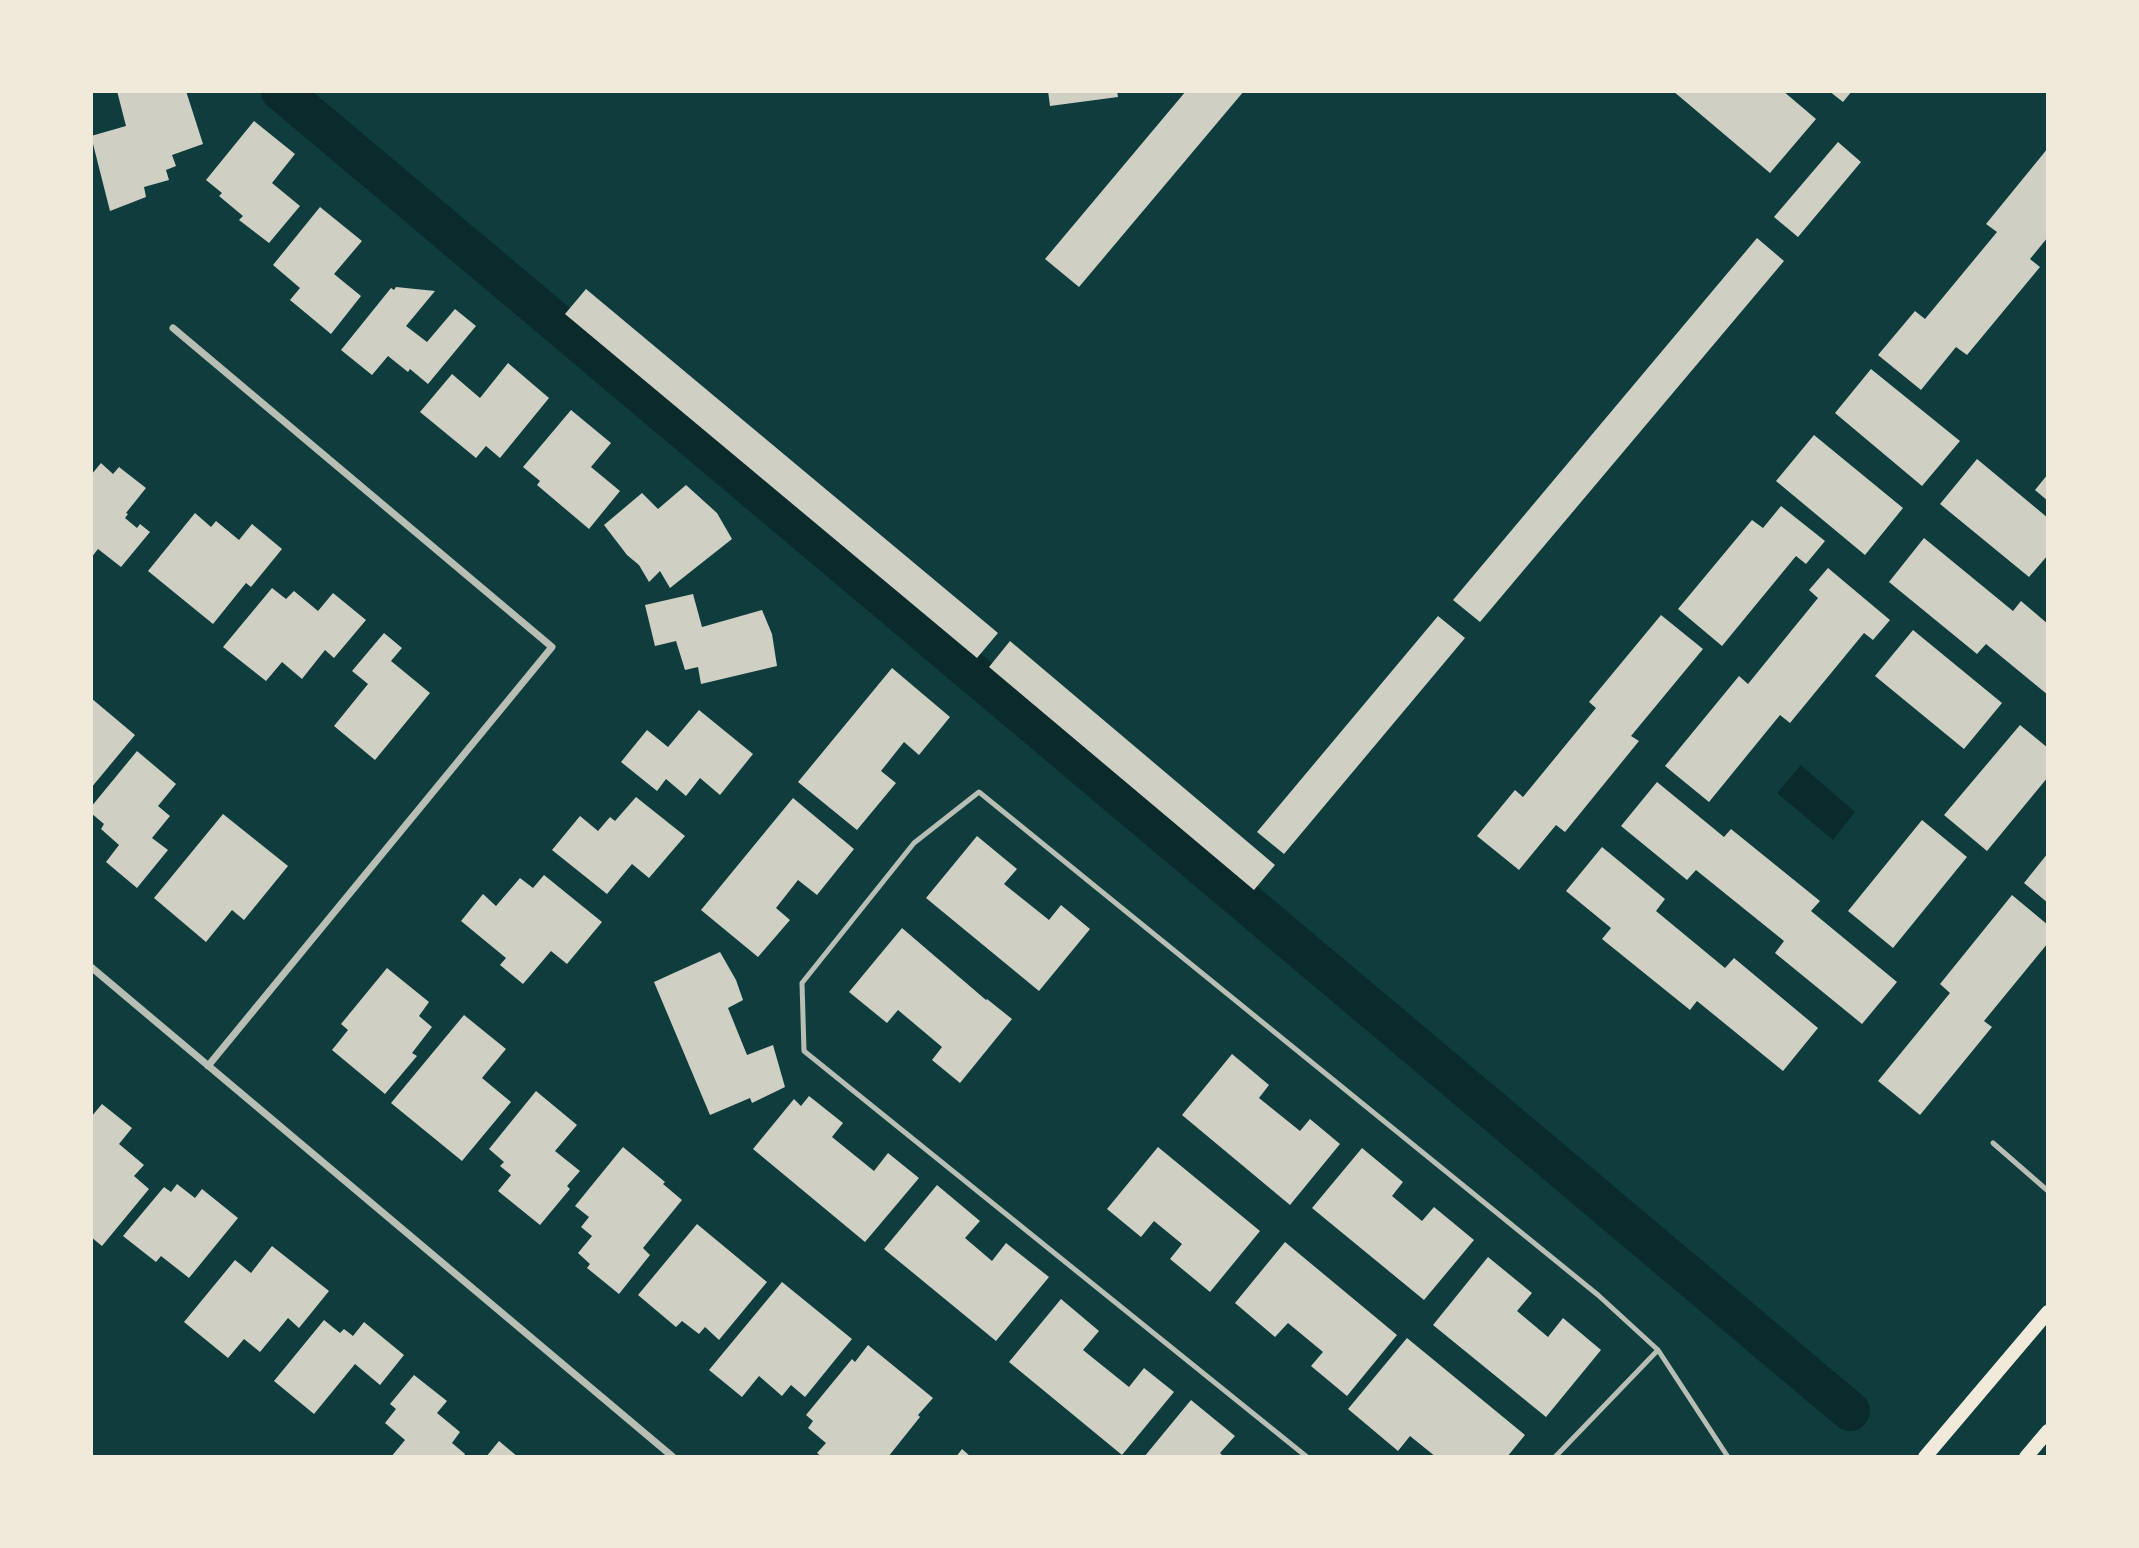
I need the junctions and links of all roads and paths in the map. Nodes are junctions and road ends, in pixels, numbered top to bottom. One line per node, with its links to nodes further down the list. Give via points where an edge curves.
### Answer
1 (173, 328): 3 (street, via 552,647)
2 (91, 967): 3 (street)
3 (208, 1066): 9 (street)
4 (1993, 1143): 5 (lane)
5 (2048, 1191)
6 (2048, 1312): 13 (main road)
7 (1658, 1350): 10 (lane, via 1598,1295 979,792 914,843 802,983 804,1051); 11 (lane); 12 (lane)
8 (2048, 1431): 14 (main road)
9 (673, 1457)
10 (1307, 1457)
11 (1555, 1457)
12 (1728, 1457)
13 (1925, 1457)
14 (2025, 1457)

